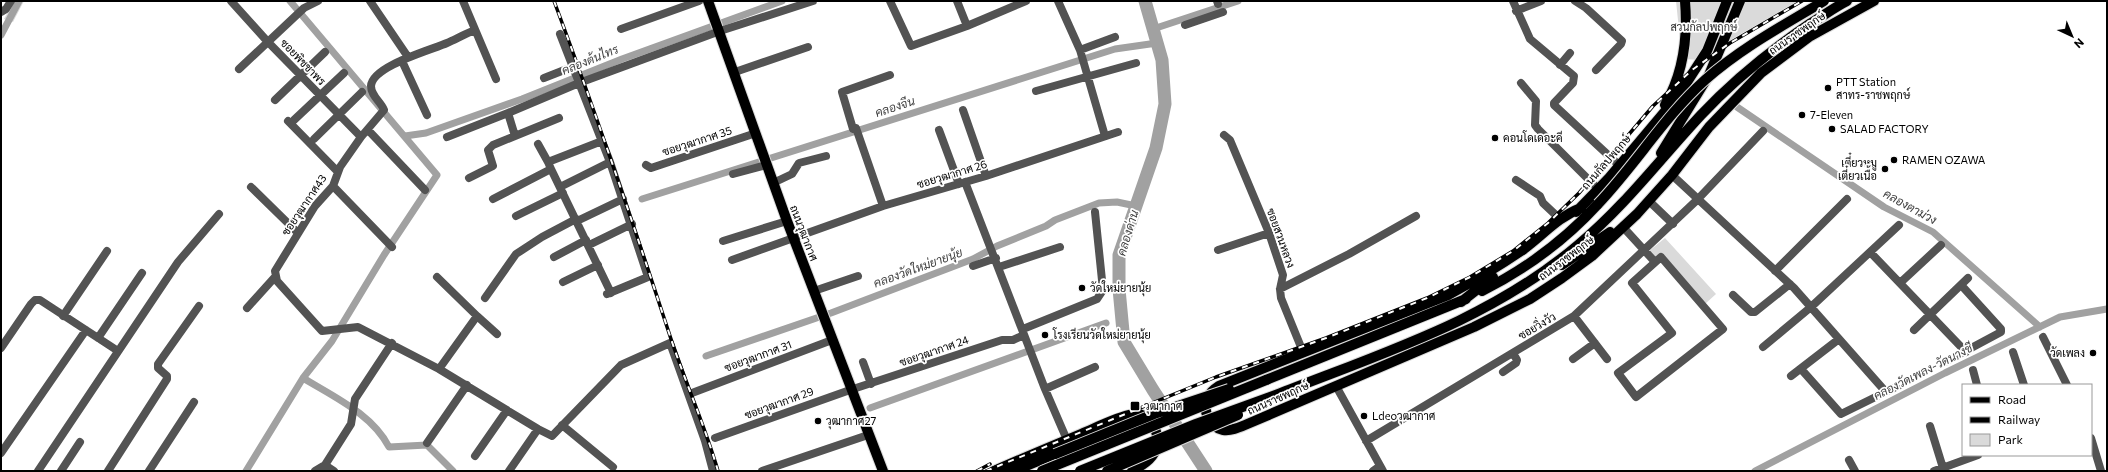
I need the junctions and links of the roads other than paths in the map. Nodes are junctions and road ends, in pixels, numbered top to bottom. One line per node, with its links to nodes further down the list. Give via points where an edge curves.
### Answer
1 (11, 1): 23 (street)
2 (231, 1): 32 (street, ซอยพิชชาพร)
3 (318, 1): 32 (street, via 304,8)
4 (370, 1): 37 (street)
5 (463, 1): 29 (street)
6 (699, 1): 28 (street)
7 (813, 1): 27 (street)
8 (890, 1): 26 (street, via 911,46)
9 (957, 1): 26 (street)
10 (1026, 1): 26 (street)
11 (1058, 1): 36 (street)
12 (1513, 1): 22 (street)
13 (1541, 1): 22 (street)
14 (1575, 1): 41 (street, via 1622,41)
15 (1685, 1): 71 (main road, via 1685,43 1678,76 1667,102)
16 (1727, 1): 71 (main road, ถนนกัลปพฤกษ์, via 1713,38 1698,67 1669,108)
17 (1740, 1): 98 (main road, via 1719,54 1697,96 1667,144)
18 (1824, 1): 146 (main road, ถนนราชพฤกษ์, bridge, via 1758,42 1705,80 1676,110 1637,161 1568,234 1529,264)
19 (1847, 1): 98 (main road, ถนนราชพฤกษ์, via 1792,36 1755,64 1700,117)
20 (1874, 1): 84 (main road, ถนนราชพฤกษ์, via 1809,37 1761,73 1709,127)
21 (712, 2): 27 (main road, ถนนวุฒากาศ)
22 (1516, 11): 39 (street, via 1530,39)
23 (1, 12)
24 (1223, 12): 25 (street)
25 (1185, 25)
26 (967, 26)
27 (719, 28): 42 (main road, ถนนวุฒากาศ); 47 (street)
28 (621, 29)
29 (475, 30): 37 (street, ซอยวุฒากาศ43); 49 (street)
30 (560, 34): 47 (street)
31 (1115, 37): 36 (street)
32 (267, 41): 40 (street); 46 (street, ซอยพิชชาพร)
33 (808, 47): 42 (street)
34 (325, 52): 46 (street)
35 (1570, 53): 39 (street)
36 (1082, 57): 45 (street)
37 (405, 59): 58 (street); 60 (street, ซอยวุฒากาศ43, via 380,73 372,83 372,92 383,112)
38 (1136, 63): 45 (street)
39 (1560, 64): 79 (street, via 1575,79 1554,106)
40 (239, 69)
41 (1596, 70)
42 (735, 72): 64 (main road, ถนนวุฒากาศ)
43 (344, 73): 53 (street)
44 (890, 75): 99 (street, via 842,90 853,129 857,131)
45 (1088, 75): 51 (street); 67 (street)
46 (300, 76): 53 (street, ซอยพิชชาพร); 54 (street)
47 (576, 76): 48 (street); 56 (street); 72 (street)
48 (544, 78)
49 (496, 79)
50 (1521, 83): 92 (street, via 1536,102 1538,129)
51 (1036, 91)
52 (362, 92): 57 (street)
53 (320, 96): 57 (street, ซอยพิชชาพร); 80 (street, via 291,121)
54 (275, 100)
55 (963, 110): 82 (street)
56 (508, 113): 66 (street); 69 (street)
57 (338, 115): 68 (street, ซอยพิชชาพร); 70 (street)
58 (427, 116)
59 (559, 118): 66 (street)
60 (368, 130): 68 (street, ซอยวุฒากาศ43); 90 (street)
61 (940, 130): 86 (street)
62 (1763, 131): 97 (street, ซอยวิ่งวัว)
63 (1118, 132): 67 (street, ซอยวุฒากาศ 26)
64 (756, 133): 76 (main road, ถนนวุฒากาศ); 77 (street, ซอยวุฒากาศ 35, via 651,168)
65 (1224, 135): 113 (street, ซอยสวนหลวง, via 1230,140)
66 (515, 136): 83 (street, via 490,147 488,150 493,166)
67 (1105, 136): 82 (street, ซอยวุฒากาศ 26)
68 (361, 137): 80 (street, ซอยวุฒากาศ43)
69 (447, 137)
70 (314, 139)
71 (1641, 140): 79 (main road, ถนนกัลปพฤกษ์)
72 (602, 141): 75 (street); 78 (street)
73 (538, 144): 78 (street)
74 (826, 156): 87 (street, via 799,164 792,174)
75 (610, 162): 91 (street); 94 (street)
76 (766, 162): 81 (street); 87 (main road, ถนนวุฒากาศ)
77 (646, 165)
78 (550, 166): 91 (street); 93 (street)
79 (1620, 166): 92 (main road, ถนนกัลปพฤกษ์)
80 (338, 172): 89 (street, ซอยวุฒากาศ43)
81 (733, 174)
82 (986, 176): 86 (street, ซอยวุฒากาศ 26)
83 (470, 178)
84 (1670, 178): 96 (main road, ถนนราชพฤกษ์); 97 (street); 144 (main road, via 1591,246)
85 (1516, 180): 105 (street, via 1540,196 1543,203)
86 (962, 183): 99 (street, ซอยวุฒากาศ 26); 123 (street)
87 (773, 184): 107 (main road, ถนนวุฒากาศ)
88 (252, 186): 112 (street)
89 (333, 186): 112 (street, ซอยวุฒากาศ43, via 315,206); 118 (street)
90 (425, 190)
91 (562, 190): 103 (street); 106 (street)
92 (1599, 190): 100 (main road, ถนนกัลปพฤกษ์)
93 (493, 199)
94 (623, 199): 106 (street); 108 (street)
95 (1847, 199): 131 (street)
96 (1649, 200): 109 (street); 111 (main road, ถนนราชพฤกษ์)
97 (1697, 200): 109 (street, ซอยวิ่งวัว); 131 (street)
98 (1625, 201): 144 (main road, ถนนราชพฤกษ์, via 1579,245)
99 (883, 206): 114 (street, ซอยวุฒากาศ 26)
100 (1581, 208): 105 (main road, ถนนราชพฤกษ์); 146 (main road, ถนนกัลปพฤกษ์, via 1532,249)
101 (1095, 212): 156 (street, ซอยวุฒากาศ 24, via 1102,294 1097,299)
102 (219, 214): 166 (street, via 178,262)
103 (516, 216)
104 (1416, 216): 141 (street)
105 (1560, 219): 167 (main road, ถนนราชพฤกษ์, via 1525,248 1483,276 1448,295)
106 (576, 220): 116 (street); 145 (street, via 516,254)
107 (787, 221): 114 (main road, ถนนวุฒากาศ); 115 (street)
108 (632, 224): 116 (street); 128 (street, via 648,278 609,294)
109 (1673, 224): 122 (street, ซอยวิ่งวัว)
110 (1899, 225): 124 (street)
111 (1623, 227): 122 (street); 188 (main road, ถนนราชพฤกษ์, via 1592,256 1530,299 1474,327)
112 (298, 233): 136 (street, ซอยวุฒากาศ43, via 275,271)
113 (1269, 233): 120 (street); 141 (street, ซอยสวนหลวง, via 1283,275)
114 (793, 238): 126 (street, ซอยวุฒากาศ 26); 142 (main road, ถนนวุฒากาศ)
115 (723, 241)
116 (587, 243): 125 (street); 128 (street)
117 (1941, 245): 138 (street)
118 (392, 247)
119 (1060, 247): 130 (street)
120 (1218, 250)
121 (107, 251): 151 (street)
122 (1645, 251): 127 (street); 153 (street, ซอยวิ่งวัว)
123 (993, 252): 129 (street); 130 (street)
124 (1870, 252): 138 (street); 148 (street)
125 (554, 257)
126 (732, 260)
127 (1655, 262): 127 (street, via 1661,257 1723,329 1636,397 1618,373 1672,334 1632,283)
128 (598, 265): 137 (street)
129 (973, 266)
130 (999, 267): 156 (street)
131 (1775, 271): 139 (street)
132 (142, 273): 158 (street)
133 (858, 276): 142 (street)
134 (437, 277): 152 (street)
135 (1968, 278): 140 (street)
136 (276, 279): 149 (street); 162 (street, via 322,331 358,327)
137 (563, 282)
138 (1900, 283): 150 (street)
139 (1790, 284): 143 (street, via 1756,312 1751,312); 148 (street)
140 (1962, 286): 150 (street); 168 (street, via 2001,332)
141 (1280, 289): 167 (street, ซอยสวนหลวง, via 1281,298)
142 (814, 291): 161 (main road, ถนนวุฒากาศ)
143 (1733, 295)
144 (1508, 296): 191 (main road, ถนนราชพฤกษ์, via 1450,325)
145 (485, 298)
146 (1461, 302): 181 (main road, ถนนราชพฤกษ์)
147 (199, 306): 216 (street, via 158,364 158,368 167,379)
148 (1811, 307): 160 (street); 164 (street)
149 (247, 308)
150 (1930, 314): 155 (street); 168 (street)
151 (63, 316): 154 (street); 165 (street, via 40,300 35,300)
152 (477, 316): 157 (street); 176 (street)
153 (1574, 316): 163 (street); 170 (street, ซอยวิ่งวัว)
154 (86, 330): 158 (street); 206 (street)
155 (1914, 330)
156 (1024, 332): 182 (street, ซอยวุฒากาศ 24, via 1013,340 1002,340); 189 (street)
157 (497, 334)
158 (98, 338): 166 (street)
159 (2043, 338): 186 (street)
160 (1839, 339): 177 (street); 192 (street)
161 (832, 340): 190 (main road, ถนนวุฒากาศ); 193 (street, ซอยวุฒากาศ 31)
162 (392, 343): 176 (street); 210 (street, via 358,394 353,408 352,424)
163 (1595, 343): 171 (street); 172 (street)
164 (1763, 347)
165 (1, 348)
166 (118, 351): 214 (street)
167 (1303, 352): 188 (main road, ถนนราชพฤกษ์, via 1236,378 1211,392 1205,406 1212,423 1222,430 1231,430)
168 (1966, 352): 174 (street)
169 (2013, 352): 185 (street)
170 (1513, 353): 179 (street, via 1516,363); 202 (street, ซอยวิ่งวัว)
171 (1573, 359)
172 (1607, 359)
173 (863, 362): 182 (street)
174 (1945, 362)
175 (1095, 367): 189 (street)
176 (439, 369): 187 (street)
177 (1801, 369): 180 (street); 192 (street, via 1841,414)
178 (1973, 370): 184 (street)
179 (1503, 372)
180 (1791, 376)
181 (1266, 380): 225 (main road, bridge, via 1173,407); 226 (main road, ถนนราชพฤกษ์, bridge)
182 (871, 384): 190 (street, ซอยวุฒากาศ 24)
183 (1902, 384): 192 (street)
184 (1977, 384)
185 (2024, 384)
186 (2066, 384)
187 (467, 385): 195 (street); 205 (street)
188 (1336, 386): 202 (street)
189 (1045, 389): 201 (street)
190 (850, 390): 199 (main road, ถนนวุฒากาศ); 200 (street, ซอยวุฒากาศ 29)
191 (1281, 392): 227 (main road, ถนนราชพฤกษ์, bridge); 228 (main road, bridge, via 1204,431)
192 (1885, 392)
193 (692, 393)
194 (194, 402): 217 (street)
195 (507, 410): 198 (street); 207 (street)
196 (562, 425): 198 (street, via 552,436); 211 (street); 221 (street, via 621,365 670,343 706,441)
197 (1930, 426): 212 (street)
198 (538, 429): 220 (street)
199 (868, 435): 222 (street); 223 (main road, ถนนวุฒากาศ)
200 (715, 438)
201 (1067, 440): 224 (main road); 229 (main road, via 1122,417 1136,414 1145,416 1155,429 1158,439 1156,449 1143,465)
202 (1366, 440): 213 (street)
203 (80, 442): 215 (street)
204 (2092, 442): 233 (street)
205 (427, 443)
206 (1, 453)
207 (475, 456)
208 (1975, 456): 212 (street)
209 (1849, 460): 231 (street)
210 (325, 465): 218 (street); 219 (street)
211 (613, 467)
212 (1943, 468): 232 (street)
213 (1382, 469): 230 (street)
214 (38, 471)
215 (61, 471)
216 (108, 471)
217 (149, 471)
218 (315, 471)
219 (334, 471)
220 (508, 471)
221 (713, 471)
222 (762, 471)
223 (883, 471)
224 (994, 471)
225 (1014, 471)
226 (1042, 471)
227 (1080, 471)
228 (1107, 471)
229 (1132, 471)
230 (1373, 471)
231 (1855, 471)
232 (1934, 471)
233 (2101, 471)

